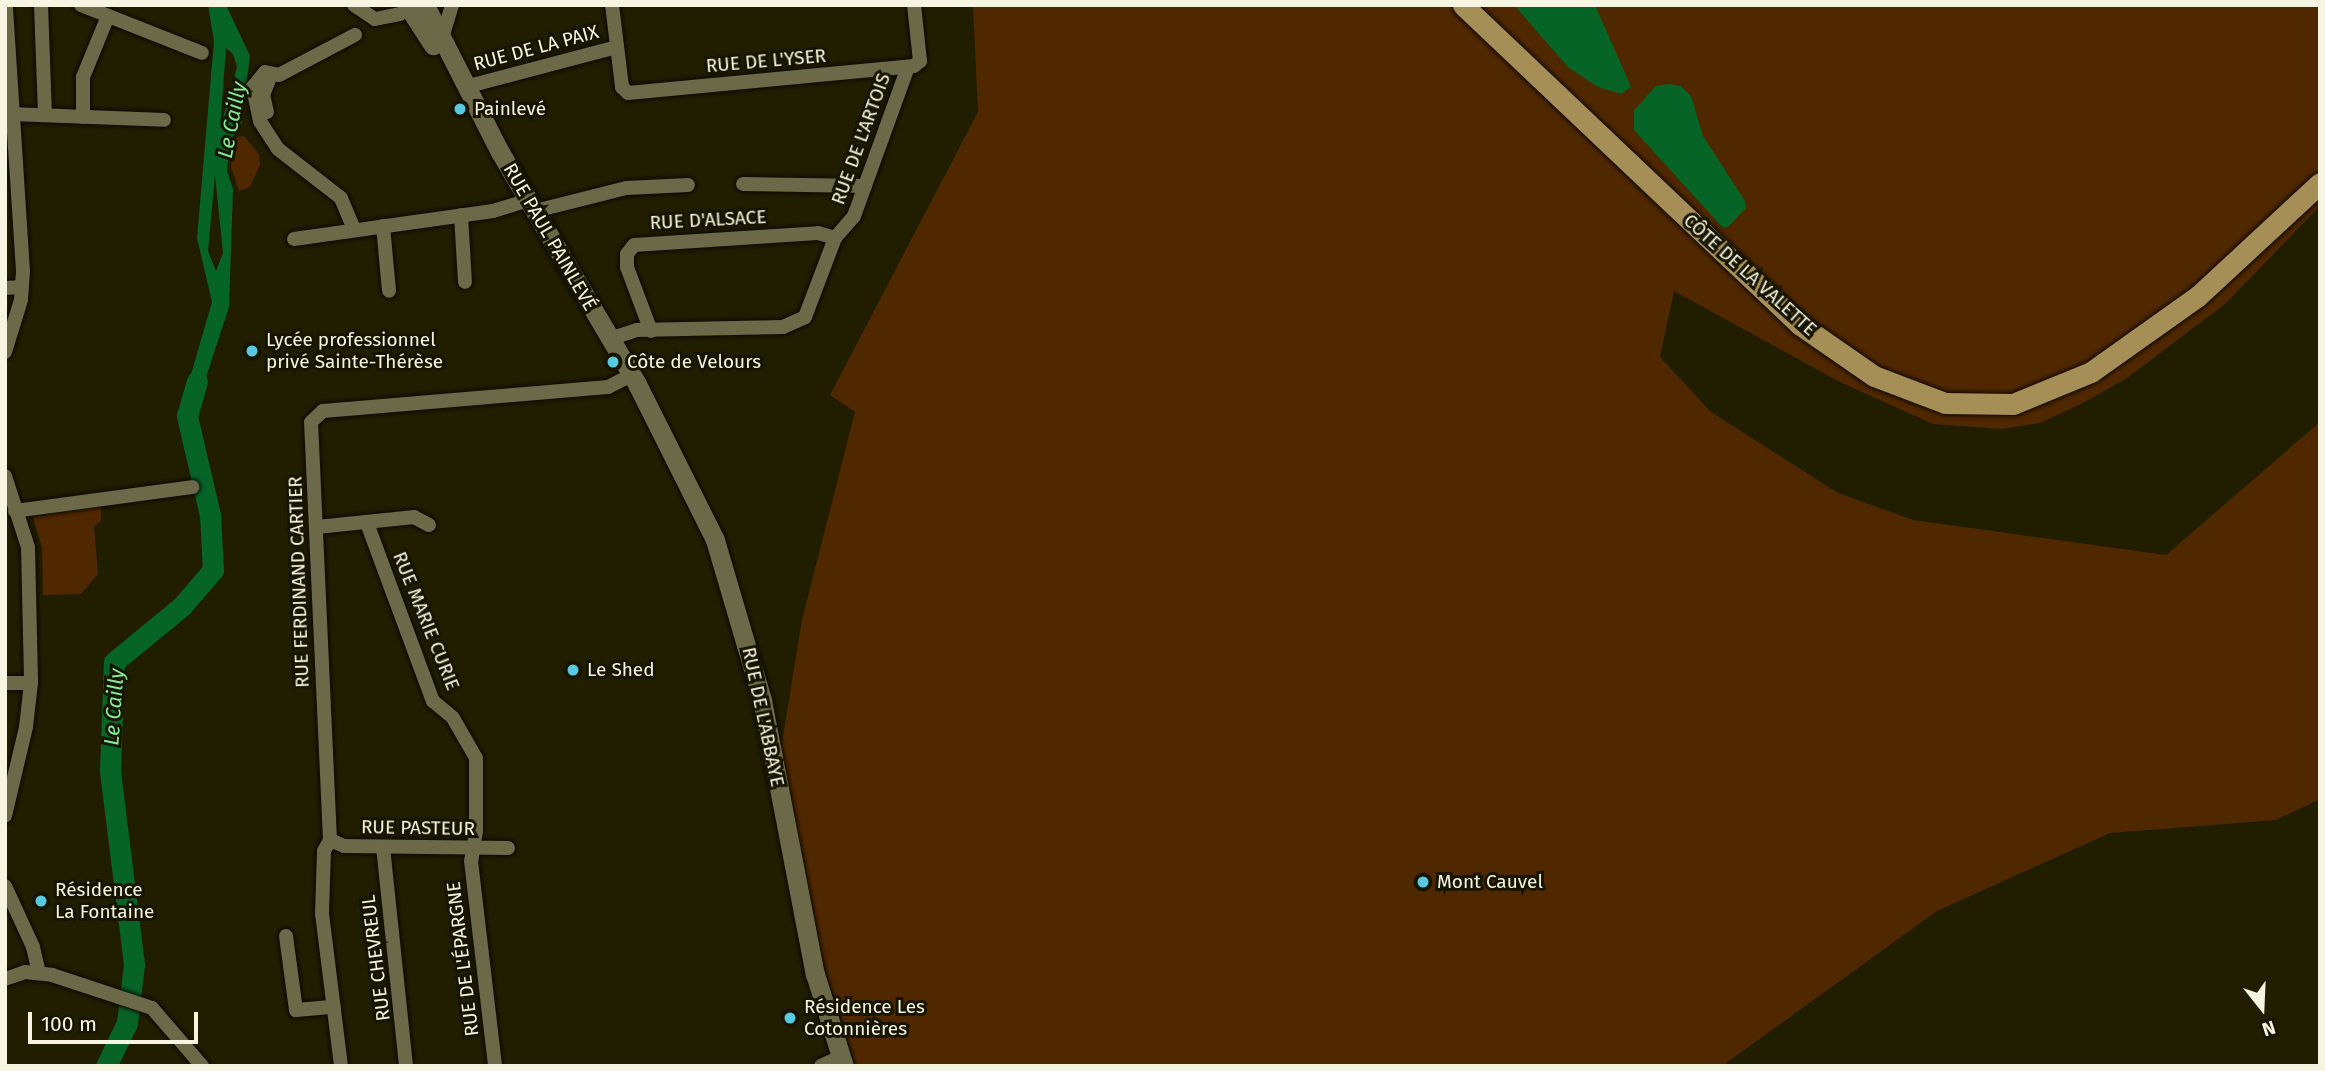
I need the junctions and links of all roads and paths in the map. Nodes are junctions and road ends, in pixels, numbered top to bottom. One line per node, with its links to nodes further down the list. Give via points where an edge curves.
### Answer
1 (6, 5): 19 (street)
2 (41, 5): 20 (street)
3 (81, 5): 11 (street)
4 (355, 5): 10 (street, via 375,19)
5 (425, 5): 13 (street)
6 (452, 5): 13 (street)
7 (612, 5): 14 (street)
8 (915, 5): 16 (street, RUE DE L'ARTOIS, via 920,61)
9 (1463, 5): 25 (main road, CÔTE DE LA VALETTE, via 1798,324 1874,376 1945,403 2013,404 2091,372 2198,296)
10 (403, 10): 18 (street)
11 (108, 16): 15 (street); 21 (street, via 83,77)
12 (355, 36): 23 (street, via 279,75 265,72 255,79 256,111)
13 (442, 38): 18 (street, via 462,70)
14 (616, 47): 16 (street, RUE DE L'YSER, via 622,86 628,93); 18 (street, RUE DE LA PAIX)
15 (202, 53)
16 (908, 67): 28 (street, RUE DE L'ARTOIS)
17 (269, 80): 23 (street, via 263,95)
18 (465, 88): 29 (street, RUE PAUL PAINLEVÉ)
19 (11, 114): 20 (street); 24 (street)
20 (45, 115): 21 (street)
21 (83, 117): 22 (street)
22 (164, 120)
23 (269, 134): 32 (street, via 288,159 341,198)
24 (10, 160): 36 (street)
25 (2320, 183)
26 (743, 184): 28 (street)
27 (688, 185): 29 (street, via 626,188)
28 (864, 186): 33 (street, RUE DE L'ARTOIS, via 850,224)
29 (532, 206): 30 (street); 40 (street, RUE PAUL PAINLEVÉ)
30 (461, 215): 31 (street); 35 (street)
31 (383, 226): 32 (street); 38 (street)
32 (354, 229): 34 (street)
33 (835, 238): 39 (street, RUE DE L'ARTOIS, via 808,310 799,322 783,327); 39 (street, RUE D'ALSACE, via 818,233 634,245 627,254 627,267)
34 (294, 239)
35 (465, 282)
36 (22, 287): 37 (street); 41 (street)
37 (5, 288)
38 (389, 291)
39 (651, 331): 40 (street, via 637,330)
40 (609, 339): 42 (street, RUE PAUL PAINLEVÉ)
41 (5, 352)
42 (634, 379): 48 (street, RUE FERDINAND CARTIER, via 608,387 323,411 311,422); 61 (street, RUE DE L'ABBAYE, via 685,475 732,588 762,700 815,974)
43 (5, 476): 45 (street)
44 (192, 487): 45 (street)
45 (15, 511): 50 (street, via 28,547)
46 (367, 523): 47 (street, via 414,517); 48 (street); 54 (street, RUE MARIE CURIE, via 433,701 453,718 473,748 476,831)
47 (429, 525)
48 (317, 527): 52 (street, RUE FERDINAND CARTIER)
49 (5, 683): 50 (street)
50 (31, 683): 51 (street, via 26,727)
51 (5, 816)
52 (330, 840): 53 (street, RUE PASTEUR, via 344,846); 60 (street, RUE FERDINAND CARTIER, via 324,851 322,914)
53 (383, 846): 54 (street, RUE PASTEUR); 64 (street, RUE CHEVREUL)
54 (470, 848): 55 (street, RUE PASTEUR); 65 (street, RUE DE L'ÉPARGNE)
55 (508, 848)
56 (5, 886): 58 (street, via 33,947)
57 (286, 936): 60 (street, via 296,1010)
58 (39, 972): 59 (street); 62 (street, via 143,1004 166,1021)
59 (5, 979)
60 (334, 1007): 63 (street, RUE FERDINAND CARTIER)
61 (842, 1061): 66 (street)
62 (202, 1066)
63 (341, 1066)
64 (406, 1066)
65 (495, 1066)
66 (821, 1066)

